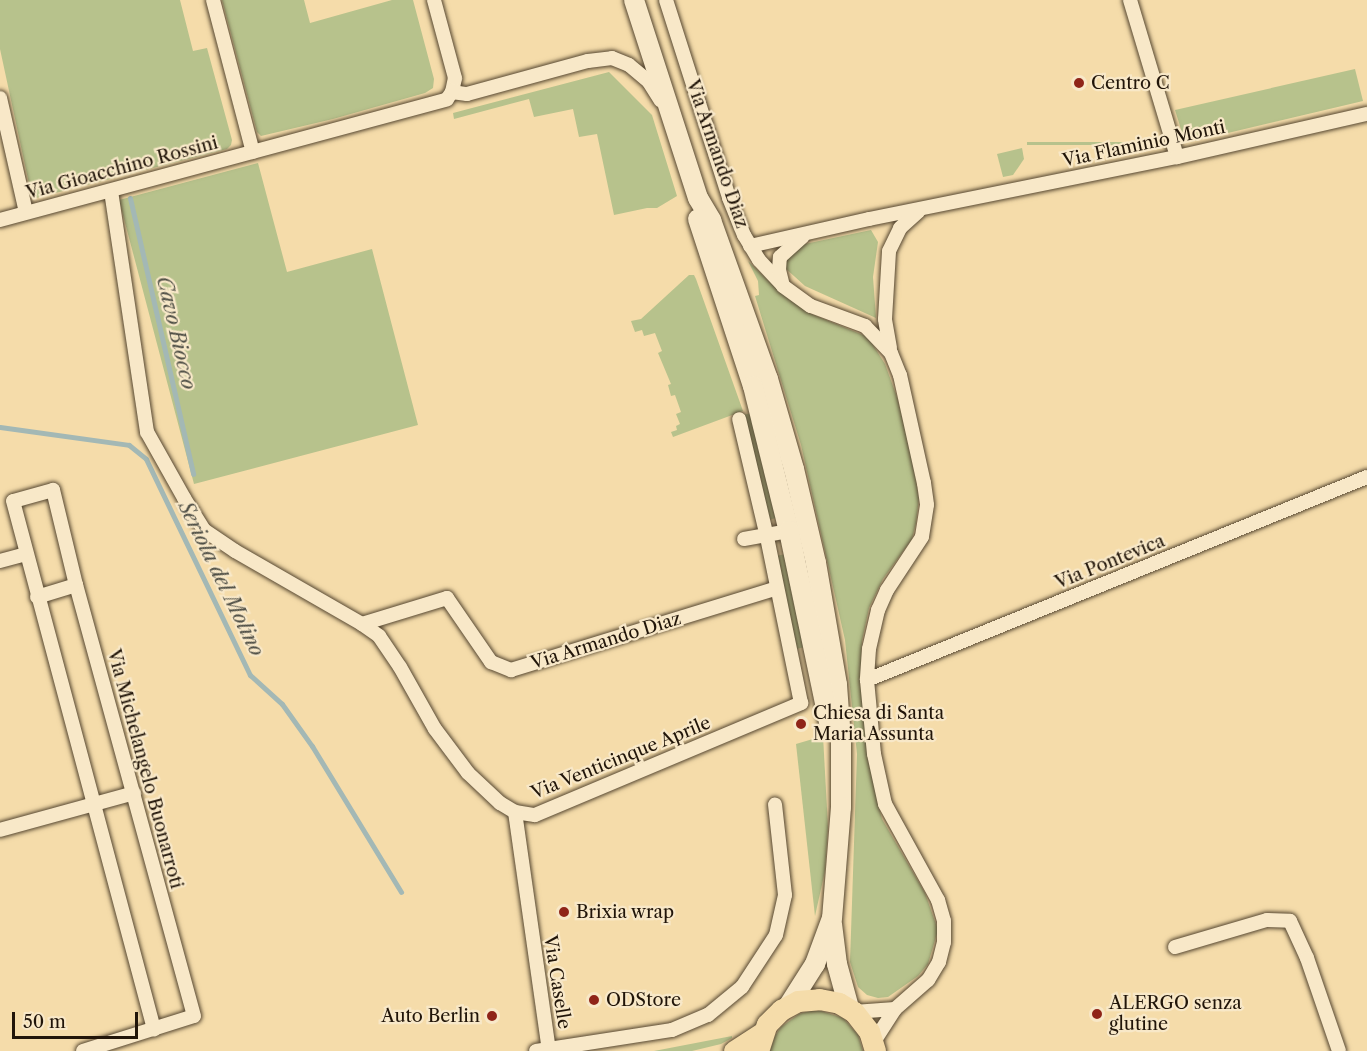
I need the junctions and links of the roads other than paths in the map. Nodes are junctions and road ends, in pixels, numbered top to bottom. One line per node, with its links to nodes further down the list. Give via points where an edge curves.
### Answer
1 (213, 0): 10 (street)
2 (434, 0): 6 (street, via 454,78)
3 (634, 0): 9 (main road, Via Armando Diaz)
4 (666, 0): 20 (street, Via Armando Diaz, via 731,204)
5 (1130, 0): 11 (street)
6 (452, 92): 9 (street, Via Gioacchino Rossini, via 466,94 612,58 629,65 649,82); 10 (street, Via Gioacchino Rossini, via 439,102)
7 (0, 101): 15 (street)
8 (1367, 114): 11 (street, Via Flaminio Monti)
9 (673, 118): 13 (main road, Via Armando Diaz)
10 (253, 152): 12 (street, Via Gioacchino Rossini)
11 (1177, 157): 14 (street, Via Flaminio Monti)
12 (111, 191): 15 (street, Via Gioacchino Rossini); 36 (street, Via Venticinque Aprile, via 147,432 184,498 204,530)
13 (698, 198): 27 (main road, Via Armando Diaz, via 698,222 753,386); 32 (main road, Via Armando Diaz, via 711,220 768,379)
14 (928, 206): 16 (street, Via Flaminio Monti); 19 (street, Via Flaminio Monti, via 908,218)
15 (26, 212): 17 (street, Via Gioacchino Rossini)
16 (869, 219): 18 (street, Via Flaminio Monti); 19 (street, via 884,222)
17 (0, 220)
18 (808, 233): 20 (street, Via Flaminio Monti); 21 (street, via 780,257)
19 (893, 238): 22 (street, via 887,261)
20 (750, 246): 21 (street, Via Armando Diaz)
21 (783, 286): 23 (street, Via Armando Diaz, via 811,306)
22 (885, 319): 23 (street, via 875,326); 24 (street)
23 (865, 326): 24 (street, Via Armando Diaz)
24 (891, 353): 39 (street, Via Armando Diaz, via 900,375 927,513 917,546 878,610)
25 (739, 418): 28 (street)
26 (1367, 477): 39 (street, Via Pontevica)
27 (789, 531): 28 (street); 32 (main road, Via Armando Diaz); 38 (main road, Via Armando Diaz)
28 (767, 537): 29 (street); 34 (street)
29 (744, 539)
30 (26, 554): 31 (street); 33 (street, Via Michelangelo Buonarroti, via 13,501 53,490); 35 (street)
31 (0, 561)
32 (816, 563): 40 (main road, Via Armando Diaz, via 837,686)
33 (76, 585): 35 (street); 41 (street, Via Michelangelo Buonarroti)
34 (777, 588): 36 (street, Via Armando Diaz, via 511,670 491,662 447,598); 37 (street)
35 (38, 597): 42 (street)
36 (362, 624): 44 (street, Via Venticinque Aprile, via 379,636 435,729 468,773)
37 (789, 648): 38 (street); 44 (street, Via Venticinque Aprile, via 801,704 535,815)
38 (817, 667): 40 (main road, Via Armando Diaz)
39 (867, 680): 49 (street, Via Armando Diaz, via 874,754 885,804 934,892 944,921 944,942 934,972 922,988)
40 (840, 779): 46 (main road, Via Armando Diaz, via 840,835)
41 (134, 793): 42 (street); 51 (street, Via Michelangelo Buonarroti, via 194,1016)
42 (93, 804): 45 (street); 51 (street)
43 (775, 805): 54 (street, via 785,894 776,935 742,987 708,1015 672,1030)
44 (515, 812): 54 (street, Via Caselle)
45 (0, 830)
46 (832, 918): 48 (main road, Via Armando Diaz, via 814,964); 50 (main road, Via Armando Diaz, via 836,959)
47 (1175, 947): 57 (street, via 1267,920 1290,921)
48 (789, 1005): 50 (main road, via 819,999); 52 (main road, via 774,1017)
49 (896, 1009): 50 (street); 53 (street, Via Armando Diaz)
50 (851, 1010): 53 (main road, via 869,1031)
51 (154, 1029): 55 (street, Via Michelangelo Buonarroti)
52 (760, 1042): 56 (main road)
53 (874, 1047)
54 (545, 1050)
55 (83, 1051)
56 (734, 1051)
57 (1339, 1051)

